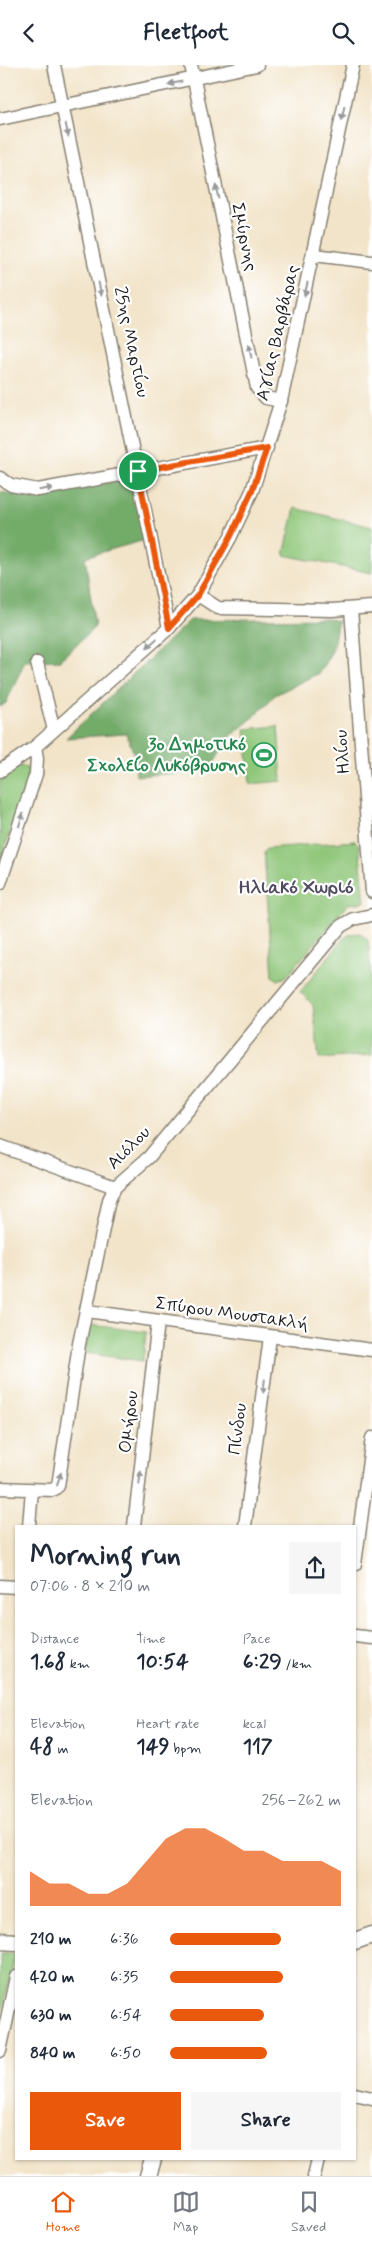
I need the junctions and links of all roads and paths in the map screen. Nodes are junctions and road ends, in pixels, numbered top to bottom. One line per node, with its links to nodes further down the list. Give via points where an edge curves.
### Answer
1 (54, 65): 6 (street, 25ης Μαρτίου)
2 (191, 65): 5 (street, Σμύρνης)
3 (257, 65): 5 (street)
4 (353, 65): 8 (street, Αγίας Βαρβάρας, one-way to 8)
5 (194, 79): 6 (street, one-way to 6); 10 (street, Σμύρνης, one-way to 5, via 266,398 257,388)
6 (62, 106): 7 (street); 12 (street, 25ης Μαρτίου, one-way to 12)
7 (0, 119)
8 (314, 255): 9 (street); 10 (street, Αγίας Βαρβάρας, one-way to 10)
9 (372, 262)
10 (281, 401): 11 (street, Αγίας Βαρβάρας)
11 (267, 448): 12 (street); 14 (street, Αγίας Βαρβάρας, via 231,536)
12 (138, 471): 13 (street, one-way to 12, via 11,485 38,490); 17 (street, 25ης Μαρτίου)
13 (0, 478)
14 (198, 595): 16 (street, via 218,608); 17 (street, Αγίας Βαρβάρας)
15 (372, 607): 16 (street)
16 (351, 609): 22 (street, Ηλίου)
17 (169, 628): 19 (street, Αγίας Βαρβάρας, one-way to 19)
18 (37, 663): 19 (street)
19 (54, 730): 20 (street, Αγίας Βαρβάρας)
20 (36, 747): 21 (street, Αγίας Βαρβάρας); 23 (street, one-way to 20, via 36,775)
21 (0, 771)
22 (368, 808): 24 (street, Ηλίου)
23 (0, 883)
24 (372, 892)
25 (372, 915): 27 (street, Αιόλου, via 341,925 149,1157)
26 (0, 1146): 27 (street)
27 (115, 1187): 28 (street, Αιόλου, via 109,1200)
28 (87, 1311): 29 (street, Σπύρου Μουστακλή); 34 (street, Αιόλου, one-way to 28, via 53,1490 60,1481 79,1344)
29 (158, 1322): 30 (street, Σπύρου Μουστακλή); 36 (street, Ομήρου, one-way to 29)
30 (270, 1337): 31 (street, Σπύρου Μουστακλή); 37 (street, Πίνδου, one-way to 37)
31 (372, 1350)
32 (372, 1438): 38 (street)
33 (0, 1488): 34 (street, Αιόλου)
34 (32, 1490): 35 (street)
35 (29, 1525)
36 (134, 1525)
37 (245, 1525)
38 (356, 1558)
39 (0, 1586): 40 (street)
40 (15, 1587)
41 (356, 1636): 42 (street)
42 (372, 1638)
43 (372, 1935): 45 (street)
44 (0, 1941): 46 (street)
45 (356, 1941)
46 (15, 1942)
47 (15, 1986): 48 (street)
48 (12, 2015): 49 (street)
49 (0, 2051)
50 (356, 2094): 51 (street)
51 (372, 2098)
52 (153, 2160): 54 (street)
53 (318, 2160): 55 (street)
54 (148, 2176)
55 (314, 2176)

